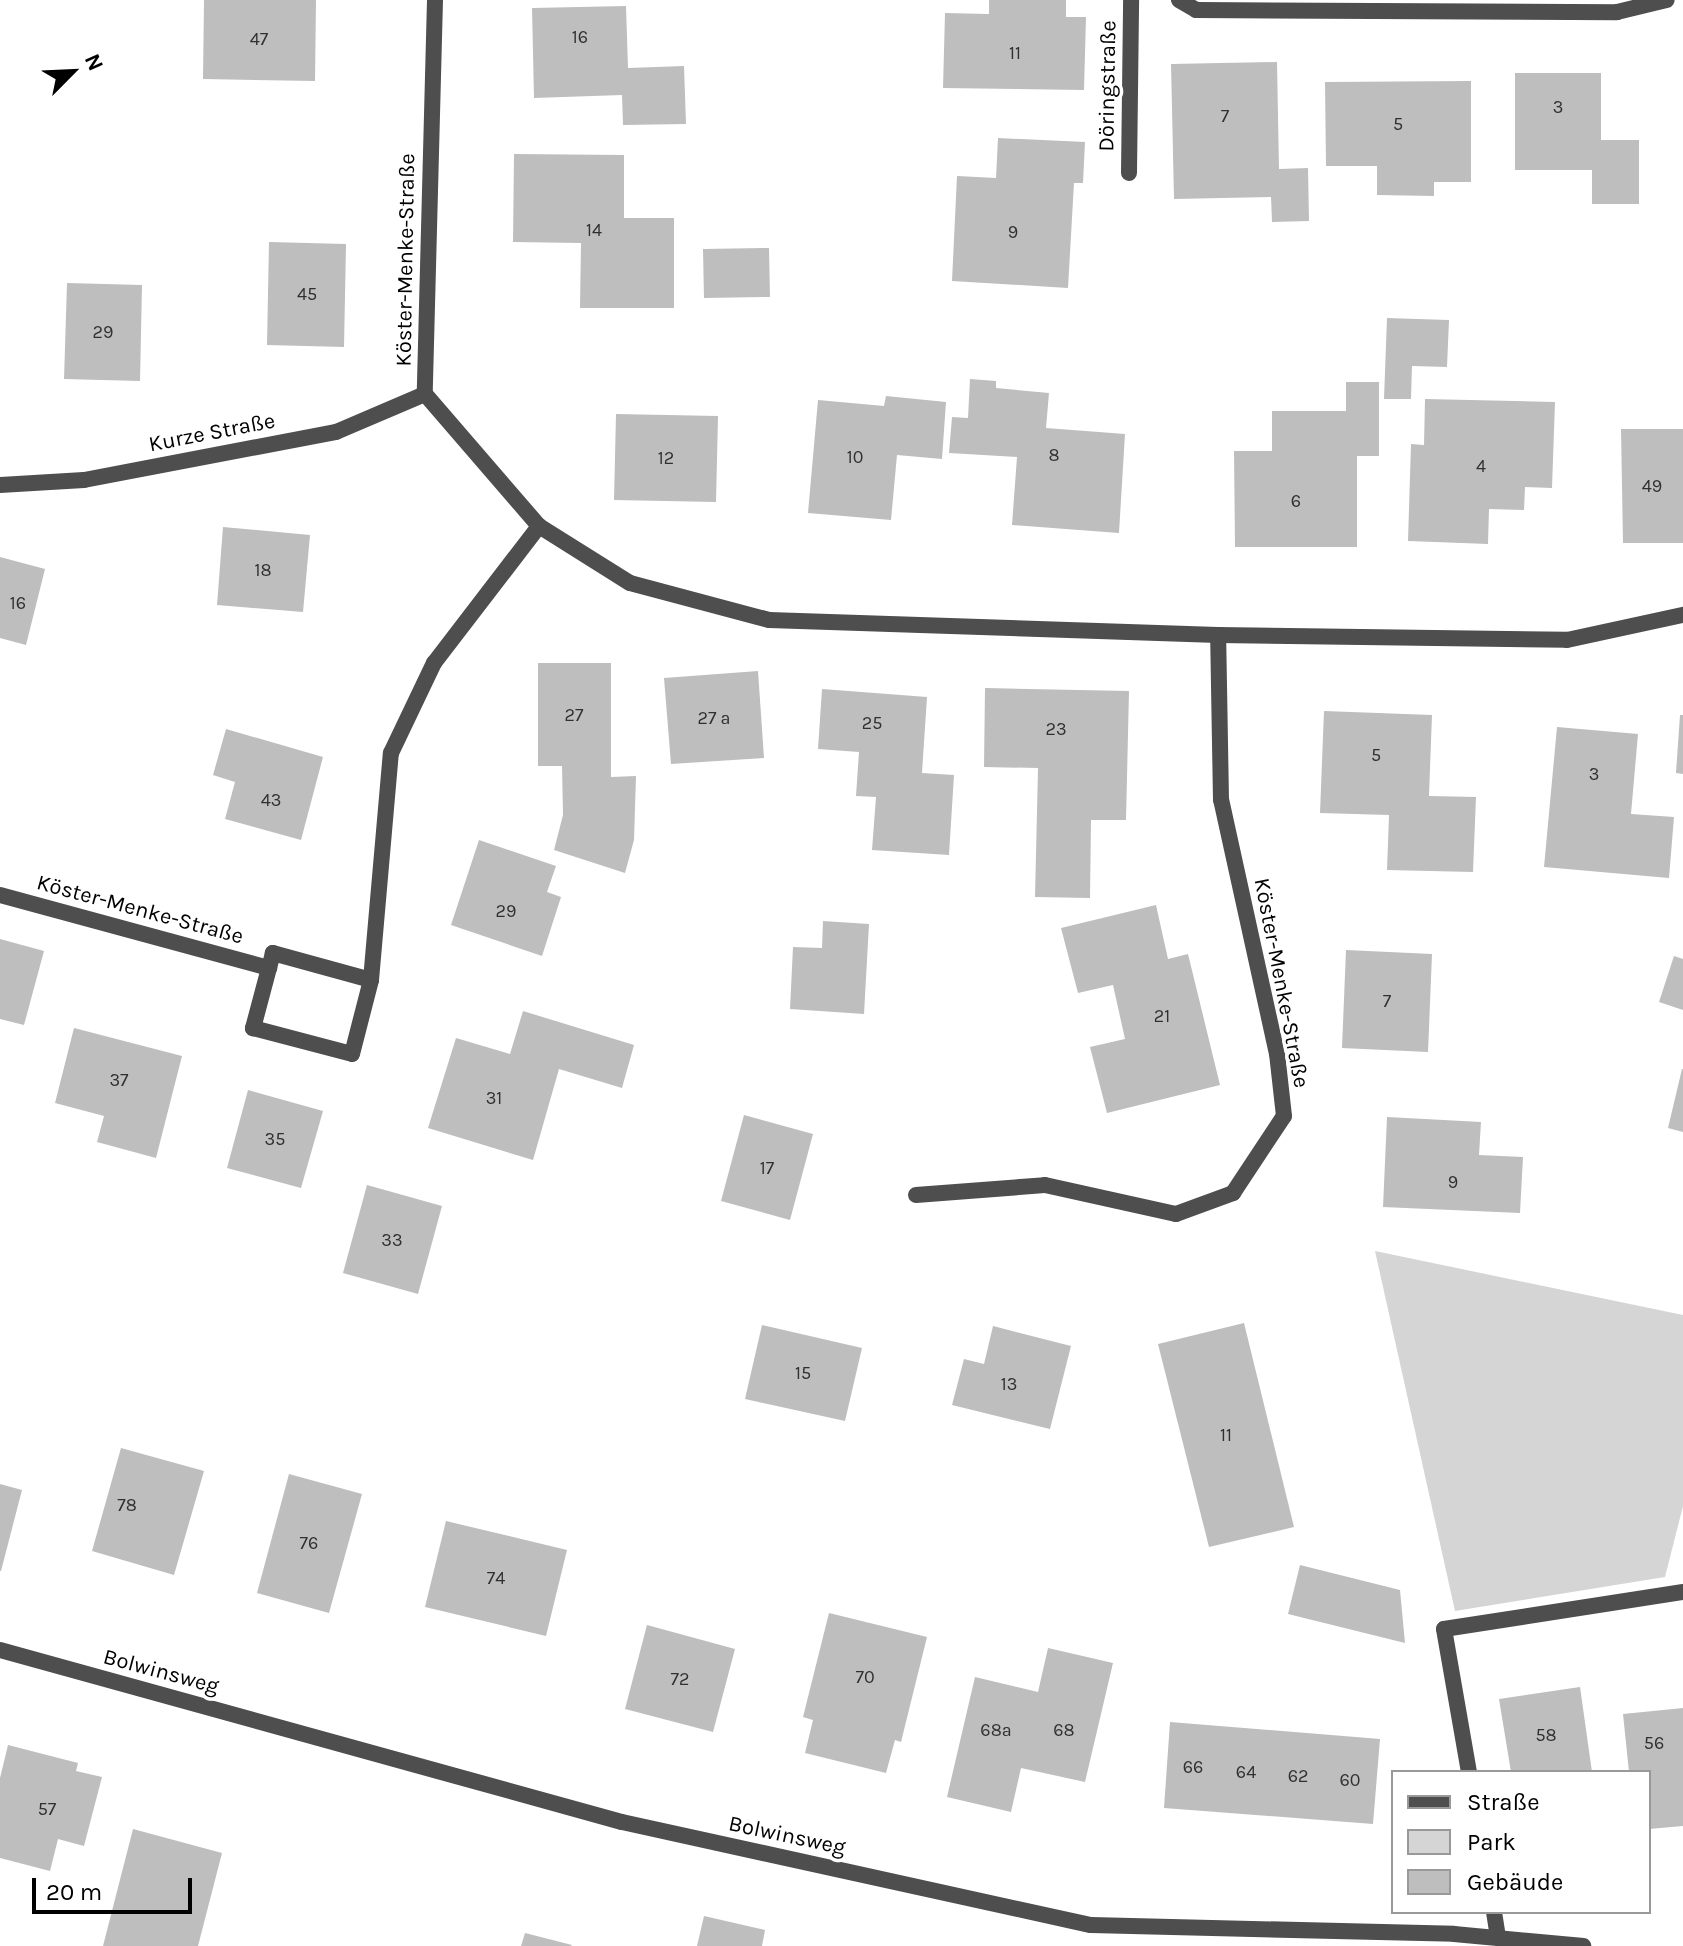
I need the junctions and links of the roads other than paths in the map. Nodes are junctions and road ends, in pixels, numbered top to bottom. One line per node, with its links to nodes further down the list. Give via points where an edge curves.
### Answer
1 (435, 0): 6 (street, Köster-Menke-Straße)
2 (1131, 0): 5 (street, Döringstraße)
3 (1179, 0): 4 (street, via 1196,10 1601,12)
4 (1667, 0)
5 (1129, 173)
6 (425, 394): 7 (street, Kurze Straße, via 336,432 84,480); 8 (street, Köster-Menke-Straße)
7 (0, 485)
8 (539, 526): 10 (street, Köster-Menke-Straße, via 630,583 769,620); 13 (street, via 434,663 391,753)
9 (1683, 615): 10 (street, Köster-Menke-Straße, via 1567,640)
10 (1218, 635): 14 (street, Köster-Menke-Straße, via 1221,800 1277,1054 1284,1116 1233,1193 1176,1214 1045,1185)
11 (0, 895): 12 (street, Köster-Menke-Straße)
12 (269, 968): 13 (street, Köster-Menke-Straße, via 273,953); 13 (street, via 253,1028 352,1054)
13 (371, 980)
14 (916, 1195)
15 (1683, 1592): 17 (street, via 1444,1629)
16 (0, 1650): 19 (street, Bolwinsweg, via 622,1822 1091,1925)
17 (1469, 1770)
18 (1494, 1914): 19 (street)
19 (1498, 1938): 20 (street, Bolwinsweg)
20 (1583, 1946)

